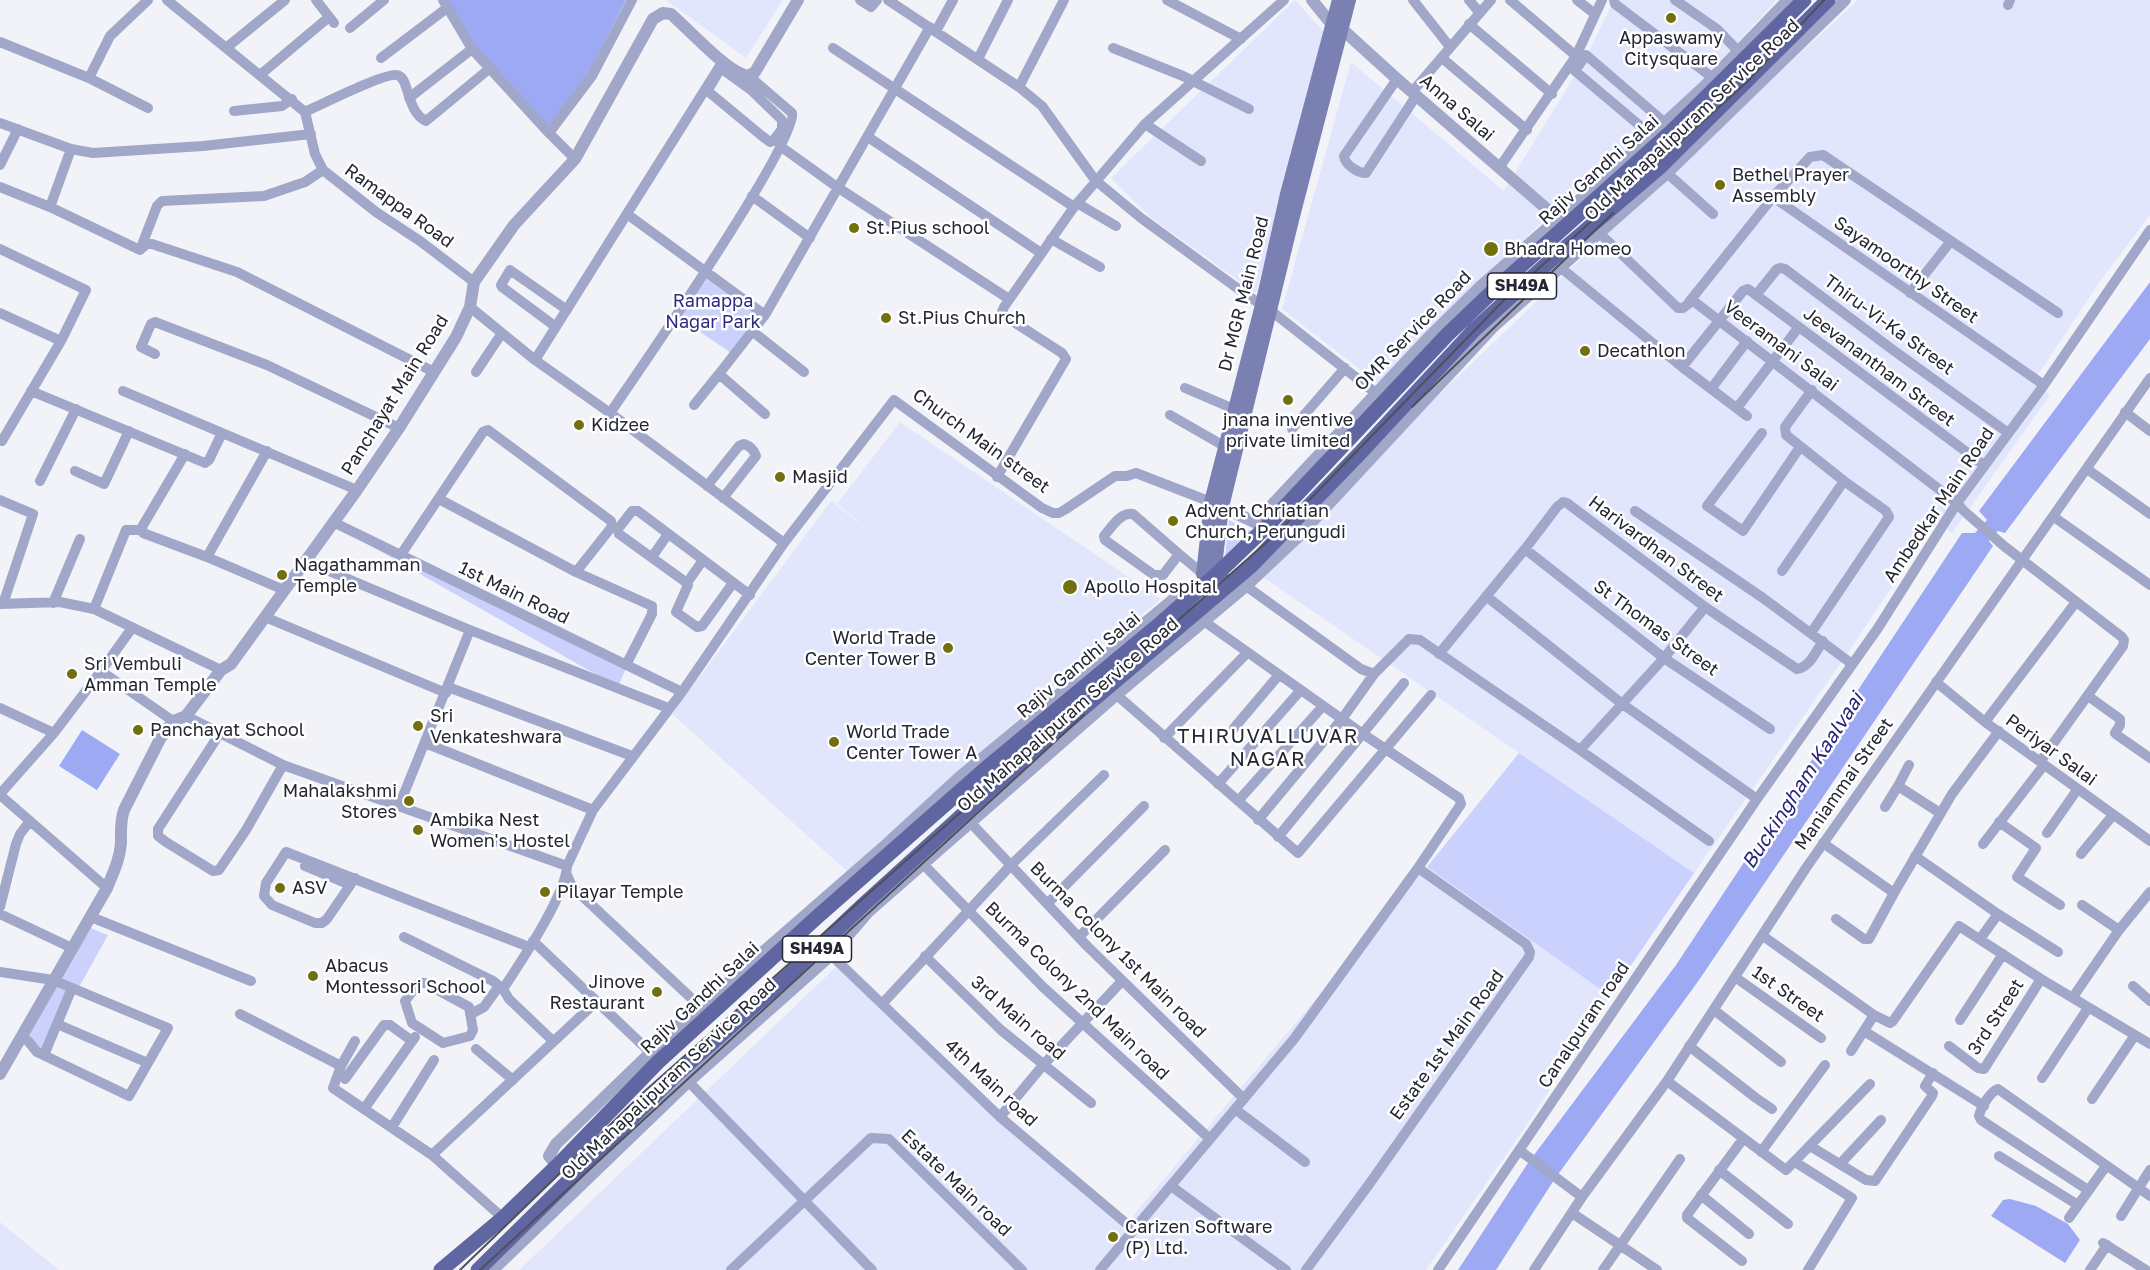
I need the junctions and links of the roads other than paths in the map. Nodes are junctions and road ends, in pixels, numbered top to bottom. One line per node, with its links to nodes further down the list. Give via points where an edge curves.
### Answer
1 (148, 0): 53 (street, via 110,36)
2 (285, 0): 41 (street)
3 (316, 0): 52 (street, via 332,20)
4 (384, 0): 36 (street)
5 (632, 0): 73 (street, via 592,75)
6 (798, 0): 57 (street)
7 (860, 0): 8 (street, via 871,7)
8 (877, 0)
9 (888, 0): 37 (street)
10 (953, 0): 37 (street)
11 (1008, 0): 49 (street)
12 (1064, 0): 59 (street)
13 (1167, 0): 38 (street)
14 (1284, 0): 38 (street)
15 (1312, 0): 35 (street, Anna Salai)
16 (1339, 0): 35 (main road, Dr MGR Main Road)
17 (1349, 0): 35 (main road, Dr MGR Main Road)
18 (1413, 0): 40 (street)
19 (1469, 0): 32 (street)
20 (1491, 0): 32 (street)
21 (1510, 0): 46 (street)
22 (1577, 0): 33 (street)
23 (1602, 0): 33 (street)
24 (1614, 0): 54 (street)
25 (1675, 0): 45 (street, via 1717,29)
26 (1788, 0): 45 (street, OMR Service Road)
27 (1804, 0): 70 (main road, Rajiv Gandhi Salai / SH49A)
28 (1828, 0): 96 (main road, Rajiv Gandhi Salai / SH49A)
29 (1845, 0): 84 (street, Old Mahapalipuram Service Road)
30 (174, 2): 41 (street)
31 (445, 4): 44 (street); 47 (street)
32 (1479, 12): 34 (street)
33 (1595, 14): 46 (street)
34 (1469, 24): 40 (street); 61 (street)
35 (1338, 27): 55 (street, Anna Salai); 112 (main road, Dr MGR Main Road, via 1287,194)
36 (350, 28)
37 (933, 29): 49 (street); 58 (street)
38 (1241, 39): 56 (street)
39 (0, 42): 53 (street)
40 (1450, 47): 48 (street)
41 (226, 48): 52 (street)
42 (833, 48): 58 (street)
43 (1113, 48): 56 (street)
44 (472, 49): 51 (street); 62 (street)
45 (1739, 52): 54 (street, OMR Service Road)
46 (1576, 56): 61 (street)
47 (381, 58)
48 (1443, 58): 60 (street); 72 (street)
49 (978, 59): 59 (street)
50 (723, 61): 57 (street, Panchayat Main Road); 79 (street, Panchayat Main Road, via 671,14 663,13 653,19); 92 (street)
51 (489, 69): 62 (street, via 426,121 416,113); 73 (street)
52 (260, 75): 63 (street)
53 (89, 78): 64 (street)
54 (1713, 78): 70 (street, OMR Service Road)
55 (1397, 79): 60 (street, Anna Salai); 60 (street, via 1344,156 1347,163 1366,173)
56 (1193, 81): 65 (street); 69 (street)
57 (751, 83): 57 (street, via 782,120 782,129 773,141 708,90 722,69); 77 (street, via 794,116)
58 (895, 87): 76 (street); 90 (street)
59 (1019, 87): 85 (street, via 1042,106)
60 (1414, 94): 82 (street, Anna Salai)
61 (1552, 94): 72 (street)
62 (409, 98): 67 (street, via 402,78 391,75)
63 (292, 99): 66 (street, via 282,106); 67 (street)
64 (148, 108)
65 (1249, 109)
66 (234, 111)
67 (305, 111): 74 (street, Ramappa Road)
68 (0, 123): 71 (street)
69 (1145, 124): 80 (street); 85 (street)
70 (1670, 126): 75 (street, OMR Service Road); 75 (street, via 1586,55 1575,71); 94 (main road, Rajiv Gandhi Salai / SH49A)
71 (18, 129): 78 (street); 81 (street)
72 (1527, 130): 82 (street)
73 (549, 133): 79 (street)
74 (311, 134): 78 (street, via 93,153); 83 (street, Ramappa Road)
75 (1651, 135): 94 (street, OMR Service Road)
76 (868, 136): 87 (street); 103 (street)
77 (780, 146): 87 (street); 88 (street)
78 (71, 149): 91 (street)
79 (574, 159): 107 (street, Panchayat Main Road, via 514,225)
80 (1200, 161)
81 (0, 165)
82 (1499, 168): 94 (street, Anna Salai)
83 (323, 170): 102 (street, via 305,182 264,196 162,201); 107 (street, Ramappa Road)
84 (1667, 173): 93 (street); 96 (street, Old Mahapalipuram Service Road)
85 (1095, 180): 90 (street); 112 (street, via 1140,218)
86 (0, 187): 91 (street)
87 (837, 187): 98 (street); 111 (street)
88 (752, 196): 98 (street); 106 (street)
89 (1773, 197): 100 (street, via 1810,157 1823,154); 108 (street, Sayamoorthy Street); 110 (street)
90 (1076, 205): 95 (street); 99 (street)
91 (50, 207): 102 (street)
92 (627, 214): 106 (street); 114 (street)
93 (1713, 214)
94 (1562, 222): 142 (street, OMR Service Road, via 1481,286); 182 (main road, Rajiv Gandhi Salai / SH49A)
95 (1116, 226)
96 (1595, 229): 104 (main road, Rajiv Gandhi Salai / SH49A); 110 (street, Veeramani Salai, via 1677,308)
97 (2150, 230): 136 (street, Ambedkar Main Road)
98 (810, 238): 117 (street)
99 (1051, 239): 103 (street); 105 (street)
100 (1951, 240): 108 (street); 115 (street)
101 (0, 249): 124 (street, via 86,290)
102 (140, 250): 131 (street, via 152,244 237,272)
103 (1041, 253): 111 (street)
104 (1555, 264): 129 (street); 201 (street, Old Mahapalipuram Service Road, via 1298,537); 203 (main road, Rajiv Gandhi Salai / SH49A, via 1474,330 1361,452)
105 (1100, 267)
106 (706, 271): 117 (street); 148 (street)
107 (474, 282): 113 (street, Panchayat Main Road)
108 (1910, 293): 136 (street, Sayamoorthy Street)
109 (1756, 295): 118 (street, via 1744,290); 121 (street, Jeevanantham Street); 156 (street, Thiru-Vi-Ka Street, via 1777,270 1785,269)
110 (1689, 302): 118 (street, Veeramani Salai)
111 (1006, 303): 168 (street, via 1003,315 1066,359)
112 (1266, 307): 130 (street); 146 (main road, Dr MGR Main Road); 176 (main road, Dr MGR Main Road)
113 (470, 308): 123 (street); 131 (street, Panchayat Main Road)
114 (567, 310): 120 (street); 120 (street, via 510,270 502,287)
115 (2058, 313)
116 (3, 315): 119 (street); 124 (street)
117 (765, 315): 122 (street)
118 (1719, 320): 125 (street, Veeramani Salai); 129 (street)
119 (0, 327)
120 (556, 327): 127 (street)
121 (1798, 328): 128 (street); 165 (street, Jeevanantham Street)
122 (752, 331): 133 (street); 134 (street)
123 (502, 333): 127 (street); 132 (street)
124 (61, 341): 140 (street)
125 (1747, 341): 128 (street, Veeramani Salai); 138 (street)
126 (155, 354): 152 (street, via 141,346 155,322 267,365)
127 (535, 360): 148 (street)
128 (1773, 361): 139 (street, Veeramani Salai); 144 (street)
129 (1682, 367): 138 (street)
130 (1345, 368): 142 (street); 153 (street)
131 (434, 372): 152 (street, Panchayat Main Road)
132 (476, 372)
133 (804, 372)
134 (719, 374): 143 (street); 149 (street)
135 (2150, 378): 147 (street, Maniammai Street)
136 (2043, 385): 156 (street, Ambedkar Main Road)
137 (1185, 387): 146 (street)
138 (1711, 389): 144 (street)
139 (1812, 390): 162 (street, via 1785,427 1786,435); 177 (street, Veeramani Salai)
140 (31, 391): 145 (street); 159 (street)
141 (123, 391): 157 (street)
142 (1377, 394): 182 (street, OMR Service Road)
143 (694, 405)
144 (1737, 408): 151 (street)
145 (76, 409): 154 (street); 169 (street)
146 (1234, 409): 160 (main road, Dr MGR Main Road)
147 (2125, 412): 155 (street); 166 (street, Maniammai Street)
148 (610, 413): 171 (street)
149 (765, 414)
150 (1170, 415): 160 (street)
151 (1747, 416)
152 (399, 428): 172 (street, Panchayat Main Road)
153 (1292, 429)
154 (129, 431): 164 (street); 167 (street, via 104,484)
155 (2150, 431)
156 (2007, 432): 165 (street, Ambedkar Main Road)
157 (222, 433): 163 (street); 164 (street, via 207,463)
158 (1762, 433): 162 (street, via 1707,506 1743,531)
159 (1, 441): 161 (street)
160 (1224, 446): 176 (main road, Dr MGR Main Road)
161 (13, 447)
162 (1800, 447): 170 (street)
163 (267, 451): 172 (street); 189 (street)
164 (185, 454): 183 (street)
165 (1984, 465): 177 (street, Ambedkar Main Road)
166 (2087, 470): 179 (street); 180 (street, Maniammai Street)
167 (75, 471)
168 (998, 477): 176 (street, Church Main street, via 1053,513 1066,509 1115,476 1136,473); 186 (street, Church Main street, via 894,400)
169 (40, 481)
170 (1844, 481): 195 (street); 215 (street, via 1889,517)
171 (707, 486): 173 (street); 173 (street, via 739,446 749,446 756,456)
172 (357, 490): 181 (street, Panchayat Main Road)
173 (723, 498): 186 (street)
174 (440, 499): 190 (street); 196 (street); 196 (street, via 484,431 491,431 611,521 610,529)
175 (0, 500): 208 (street, via 33,514)
176 (1217, 504): 182 (street, Church Main street); 197 (main road, Dr MGR Main Road, via 1216,558)
177 (1960, 507): 193 (street, Veeramani Salai); 220 (street, Ambedkar Main Road)
178 (1635, 511): 215 (street)
179 (2150, 514)
180 (2054, 517): 193 (street, Maniammai Street); 200 (street)
181 (333, 522): 190 (street, 1st Main Road); 194 (street, Panchayat Main Road)
182 (1261, 525): 197 (main road, Rajiv Gandhi Salai / SH49A)
183 (141, 530): 189 (street, via 148,536); 210 (street, via 126,530)
184 (668, 534): 191 (street); 191 (street, via 635,510 618,529 619,534); 192 (street)
185 (80, 538): 207 (street)
186 (784, 543): 204 (street)
187 (1525, 549): 205 (street, Harivardhan Street); 209 (street, Harivardhan Street, via 1559,504 1567,503); 219 (street, St Thomas Street)
188 (1179, 554): 188 (street, via 1133,514 1121,516 1104,536 1154,575 1163,575); 197 (street)
189 (207, 556): 202 (street)
190 (400, 556): 221 (street, 1st Main Road)
191 (652, 557): 198 (street)
192 (703, 560): 198 (street); 199 (street)
193 (2022, 560): 206 (street, Veeramani Salai); 226 (street, Maniammai Street)
194 (305, 561): 202 (street, Panchayat Main Road); 214 (street)
195 (1782, 571)
196 (576, 572): 221 (street, via 652,606 652,614)
197 (1206, 580): 203 (main road); 228 (main road, Rajiv Gandhi Salai / SH49A)
198 (687, 582): 199 (street, via 676,612 697,627 702,626)
199 (733, 583): 204 (street)
200 (2150, 585)
201 (1246, 586): 212 (street, Old Mahapalipuram Service Road); 224 (street, via 1361,669)
202 (284, 590): 211 (street, Panchayat Main Road)
203 (1224, 590): 230 (main road, Rajiv Gandhi Salai / SH49A)
204 (750, 595): 232 (street)
205 (1486, 596): 218 (street, Harivardhan Street); 235 (street)
206 (2076, 602): 234 (street, Veeramani Salai, via 2125,643); 242 (street)
207 (53, 603): 208 (street); 210 (street)
208 (2, 604)
209 (1705, 607): 216 (street, Harivardhan Street, via 1797,669 1807,664); 219 (street)
210 (94, 609): 213 (street)
211 (265, 617): 222 (street, Panchayat Main Road, via 231,664); 229 (street)
212 (1205, 622): 217 (street); 230 (street, Old Mahapalipuram Service Road)
213 (132, 628): 222 (street); 223 (street)
214 (470, 630): 229 (street); 238 (street)
215 (1811, 633): 216 (street)
216 (1823, 641): 220 (street)
217 (1247, 653): 225 (street); 249 (street)
218 (1439, 654): 224 (street, via 1420,640 1409,639); 252 (street)
219 (1664, 658): 235 (street); 244 (street, St Thomas Street)
220 (1852, 664): 263 (street, Ambedkar Main Road)
221 (626, 665): 232 (street, 1st Main Road)
222 (220, 670): 239 (street, Panchayat Main Road)
223 (101, 671): 241 (street); 246 (street)
224 (1374, 674): 240 (street)
225 (1278, 676): 231 (street); 243 (street)
226 (1936, 682): 242 (street, Periyar Salai); 279 (street, Maniammai Street)
227 (1404, 683): 248 (street)
228 (1072, 689): 282 (main road, Rajiv Gandhi Salai / SH49A); 330 (street, via 962,775)
229 (447, 690): 250 (street); 253 (street)
230 (1112, 691): 249 (street); 273 (street, Old Mahapalipuram Service Road); 287 (main road, Rajiv Gandhi Salai / SH49A, via 1035,749)
231 (1300, 691): 236 (street); 259 (street)
232 (682, 692): 238 (street)
233 (1431, 694): 251 (street)
234 (2088, 696): 254 (street, via 2120,719 2115,733); 255 (street)
235 (1621, 703): 252 (street); 263 (street)
236 (1323, 705): 240 (street); 264 (street)
237 (0, 708): 246 (street)
238 (668, 708): 253 (street)
239 (186, 716): 241 (street); 247 (street)
240 (1342, 719): 248 (street); 271 (street)
241 (173, 722): 291 (street, via 124,810 118,861)
242 (1985, 722): 245 (street, Periyar Salai)
243 (1234, 728)
244 (1770, 729)
245 (1999, 731): 255 (street, Periyar Salai); 269 (street)
246 (55, 732): 262 (street)
247 (220, 734): 256 (street); 256 (street, via 158,829 158,836 213,871 219,870 246,830)
248 (1363, 734): 251 (street); 276 (street)
249 (1164, 738): 259 (street)
250 (425, 743): 265 (street); 268 (street)
251 (1386, 749): 276 (street, via 1298,853); 288 (street, via 1461,800)
252 (1580, 750): 277 (street)
253 (632, 756): 268 (street)
254 (2150, 758)
255 (2042, 764): 261 (street, Periyar Salai); 274 (street)
256 (283, 765): 265 (street)
257 (1910, 765): 260 (street)
258 (1104, 775): 286 (street)
259 (1218, 784): 264 (street)
260 (1898, 786): 267 (street); 269 (street)
261 (2078, 790): 270 (street, Periyar Salai); 275 (street)
262 (0, 795): 272 (street)
263 (1757, 799): 379 (street, Canalpuram road)
264 (1238, 801): 271 (street)
265 (399, 806): 289 (street)
266 (1144, 806): 294 (street)
267 (1885, 807)
268 (593, 810): 289 (street)
269 (1940, 813): 284 (street)
270 (2113, 815): 278 (street, Periyar Salai); 283 (street)
271 (1258, 820): 276 (street)
272 (30, 821): 291 (street); 298 (street, via 16,844)
273 (970, 822): 285 (street, Old Mahapalipuram Service Road); 286 (street, Burma Colony 1st Main road)
274 (2000, 822): 280 (street); 296 (street, via 2036,848 2017,877)
275 (2047, 833)
276 (1278, 837)
277 (1709, 841)
278 (2150, 842)
279 (1823, 843): 293 (street); 305 (street, Maniammai Street)
280 (1983, 844)
281 (1165, 850): 307 (street)
282 (892, 851): 287 (main road); 330 (main road, Rajiv Gandhi Salai / SH49A)
283 (2081, 854)
284 (1916, 856): 293 (street); 301 (street)
285 (923, 864): 295 (street, Old Mahapalipuram Service Road); 299 (street, Burma Colony 2nd Main road)
286 (1011, 866): 294 (street, Burma Colony 1st Main road); 299 (street)
287 (906, 867): 295 (main road, Rajiv Gandhi Salai / SH49A)
288 (1419, 868): 366 (street, via 1319,1006); 416 (street, Estate 1st Main Road, via 1526,944 1529,957)
289 (567, 871): 309 (street); 330 (street, via 572,886)
290 (352, 882): 290 (street, via 285,854 266,883 264,896 272,904 322,923); 309 (street)
291 (107, 888): 302 (street)
292 (2150, 892): 304 (street)
293 (1894, 893): 303 (street, via 1870,939 1864,939)
294 (1048, 903): 307 (street, Burma Colony 1st Main road)
295 (870, 905): 313 (street, Old Mahapalipuram Service Road); 360 (main road, Rajiv Gandhi Salai / SH49A, via 789,975)
296 (2060, 905)
297 (2082, 905): 304 (street)
298 (0, 907)
299 (970, 911): 314 (street); 335 (street, Burma Colony 2nd Main road)
300 (0, 914): 310 (street)
301 (1998, 914): 308 (street); 311 (street)
302 (91, 917): 310 (street); 319 (street)
303 (1836, 919)
304 (2119, 930): 324 (street)
305 (1763, 936): 316 (street, Maniammai Street); 333 (street)
306 (404, 937): 323 (street)
307 (1079, 937): 320 (street, Burma Colony 1st Main road)
308 (1980, 939): 312 (street); 333 (street, via 1961,927 1955,928 1893,1021)
309 (531, 944): 323 (street); 326 (street)
310 (72, 948): 318 (street)
311 (2058, 952)
312 (2003, 954): 317 (street); 334 (street)
313 (831, 955): 327 (street, 4th Main road); 360 (street, Old Mahapalipuram Service Road)
314 (925, 956): 327 (street); 355 (street, 3rd Main road, via 1001,1030)
315 (0, 972): 318 (street)
316 (1735, 977): 329 (street, Maniammai Street); 341 (street, 1st Street)
317 (2041, 979): 324 (street); 347 (street, 3rd Street, via 1984,1069)
318 (53, 980): 322 (street); 340 (street)
319 (251, 981)
320 (1122, 981): 335 (street); 366 (street, Burma Colony 1st Main road)
321 (2133, 986): 325 (street)
322 (72, 988): 336 (street); 354 (street, via 166,1026 166,1033)
323 (501, 988): 332 (street, via 484,1007); 344 (street)
324 (2073, 997): 328 (street)
325 (2149, 997)
326 (597, 1001): 344 (street); 350 (street)
327 (882, 1004): 373 (street, 4th Main road)
328 (2088, 1008): 339 (street); 361 (street)
329 (1714, 1010): 346 (street, Maniammai Street); 353 (street)
330 (705, 1011): 350 (street); 387 (main road, Rajiv Gandhi Salai / SH49A)
331 (240, 1014): 357 (street)
332 (471, 1014): 337 (street, via 470,1036 443,1043); 337 (street, via 469,1007 419,983 405,1001 410,1020)
333 (1874, 1015): 338 (street)
334 (1960, 1020)
335 (1083, 1023): 355 (street); 376 (street, Burma Colony 2nd Main road)
336 (57, 1024): 351 (street); 354 (street)
337 (420, 1029): 343 (street)
338 (1864, 1031): 349 (street); 359 (street)
339 (2134, 1035): 345 (street); 367 (street)
340 (21, 1037): 351 (street); 358 (street)
341 (1821, 1038)
342 (355, 1041): 357 (street)
343 (412, 1041): 362 (street, via 387,1024); 371 (street)
344 (553, 1041): 363 (street)
345 (2150, 1044)
346 (1689, 1046): 364 (street, Maniammai Street); 370 (street)
347 (1949, 1046)
348 (476, 1049): 363 (street)
349 (1851, 1052)
350 (651, 1053): 387 (street, via 556,1144 549,1156)
351 (44, 1056): 354 (street, via 129,1096)
352 (434, 1060): 375 (street)
353 (1781, 1062)
354 (148, 1063)
355 (1044, 1065): 368 (street, 3rd Main road); 373 (street)
356 (1825, 1065): 380 (street)
357 (341, 1066): 371 (street, via 333,1088)
358 (1, 1071)
359 (1933, 1073): 369 (street); 386 (street, via 1925,1086 1932,1096 1875,1181 1866,1180)
360 (683, 1077): 397 (street); 409 (main road, Rajiv Gandhi Salai / SH49A, via 569,1178)
361 (2042, 1078)
362 (345, 1079)
363 (513, 1080): 381 (street)
364 (1667, 1081): 377 (street); 394 (street, Maniammai Street)
365 (1870, 1084): 378 (street)
366 (1244, 1099): 372 (street)
367 (2092, 1099)
368 (1091, 1103)
369 (1984, 1106): 388 (street, via 1998,1089); 393 (street, via 1979,1113 1981,1120)
370 (1772, 1108)
371 (364, 1109): 375 (street)
372 (1235, 1109): 376 (street); 384 (street)
373 (1000, 1117): 404 (street, 4th Main road)
374 (1881, 1120): 386 (street)
375 (392, 1127): 381 (street)
376 (1210, 1139): 391 (street)
377 (1743, 1139): 380 (street); 389 (street)
378 (1810, 1146): 385 (street); 386 (street)
379 (1523, 1152): 394 (street); 417 (street, Canalpuram road)
380 (1761, 1152): 385 (street, via 1785,1170)
381 (432, 1155): 401 (street)
382 (1999, 1156): 398 (street)
383 (1680, 1159): 406 (street)
384 (1305, 1162)
385 (1795, 1162): 421 (street, via 1852,1198)
386 (1840, 1164)
387 (557, 1166): 401 (main road, Rajiv Gandhi Salai / SH49A)
388 (2106, 1167): 392 (street); 393 (street)
389 (1719, 1170): 395 (street); 403 (street)
390 (2150, 1170): 392 (street)
391 (1171, 1186): 404 (street); 415 (street)
392 (2138, 1188): 396 (street); 400 (street)
393 (2088, 1190): 398 (street)
394 (1577, 1194): 399 (street, Maniammai Street)
395 (1701, 1195): 405 (street); 407 (street, via 1687,1218)
396 (2150, 1196)
397 (804, 1202): 411 (street, Estate Main road); 412 (street); 413 (street, Estate Main road, via 871,1138 889,1139)
398 (2078, 1205): 402 (street)
399 (1572, 1213): 406 (street); 418 (street)
400 (2121, 1216)
401 (503, 1218): 410 (main road, Rajiv Gandhi Salai / SH49A)
402 (2069, 1218)
403 (1788, 1224)
404 (1134, 1230): 414 (street)
405 (1749, 1234)
406 (1620, 1244): 419 (street); 420 (street)
407 (1742, 1261)
408 (2128, 1265): 422 (street, via 2105,1244); 423 (street)
409 (481, 1267)
410 (441, 1270)
411 (731, 1270)
412 (872, 1270)
413 (1022, 1270)
414 (1100, 1270)
415 (1286, 1270)
416 (1306, 1270)
417 (1438, 1270)
418 (1534, 1270)
419 (1603, 1270)
420 (1657, 1270)
421 (1808, 1270)
422 (2090, 1270)
423 (2146, 1270)

